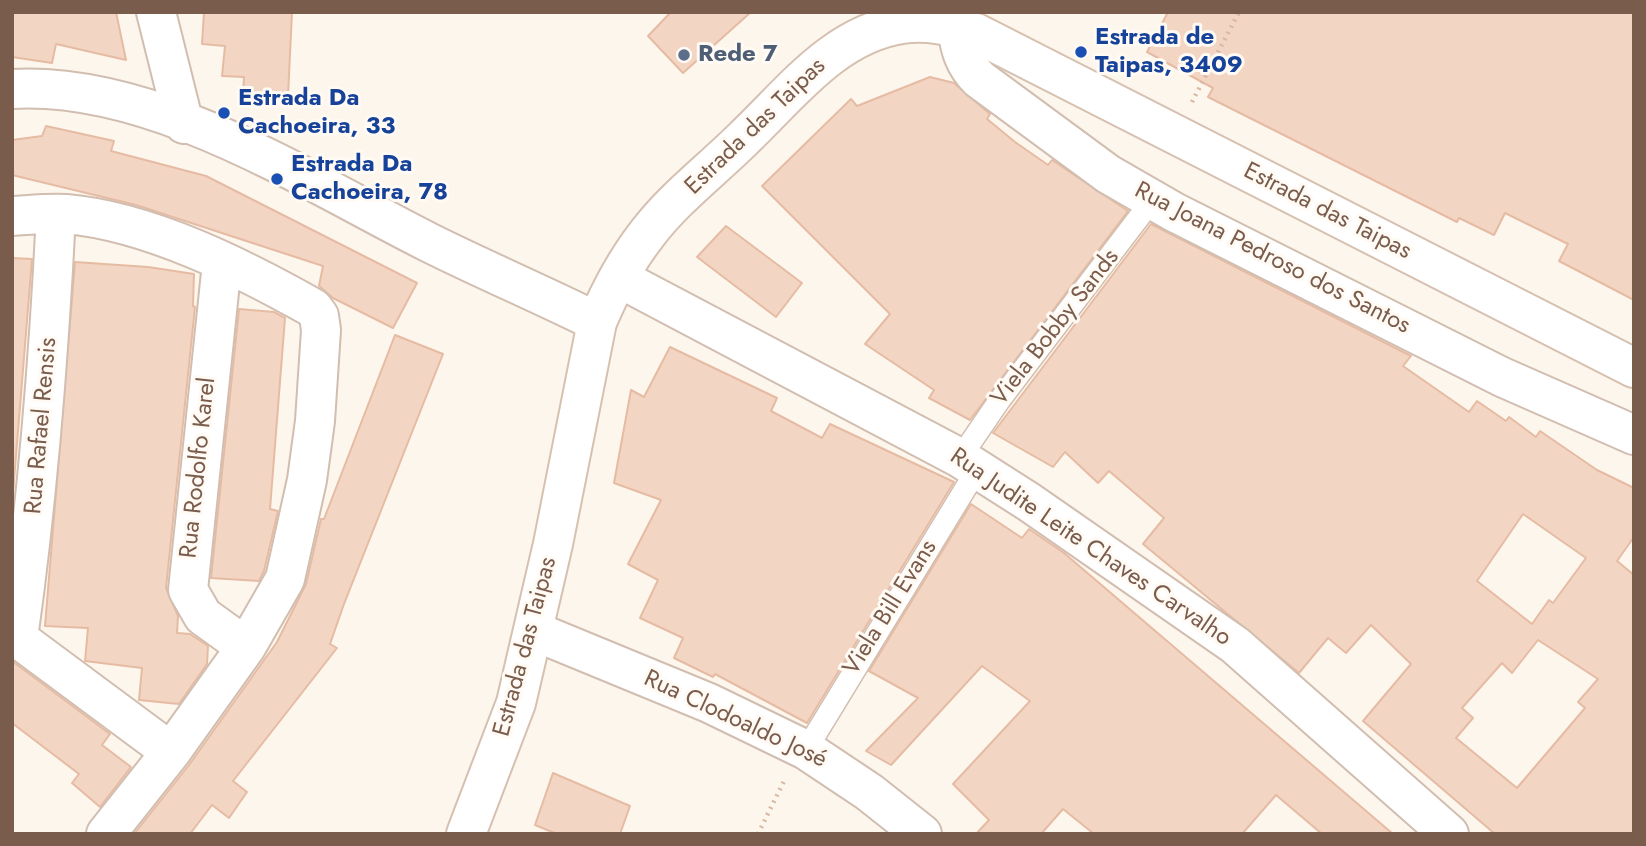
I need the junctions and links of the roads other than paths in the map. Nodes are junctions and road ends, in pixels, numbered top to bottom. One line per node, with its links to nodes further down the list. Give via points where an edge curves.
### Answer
1 (156, 12): 4 (street)
2 (957, 28): 5 (street, Rua Joana Pedroso dos Santos, via 960,51 979,79 1108,174); 9 (street, Estrada das Taipas, via 902,23 857,39 827,58 666,213); 11 (street, Estrada das Taipas, via 1022,55)
3 (12, 89): 4 (street, via 48,89 114,100)
4 (184, 124): 10 (street, via 247,149)
5 (1153, 199): 12 (street, Rua Joana Pedroso dos Santos, via 1502,377); 13 (lane, Viela Bobby Sands, via 999,401)
6 (56, 214): 7 (street); 8 (street, via 167,238); 15 (street, Rua Rafael Rensis, via 34,525)
7 (12, 215)
8 (222, 263): 16 (street, Rua Rodolfo Karel, via 188,590 203,616); 16 (street, via 313,308 320,316 321,330 310,456 294,550 280,589)
9 (619, 278): 10 (street, Estrada das Taipas); 13 (street, Rua Judite Leite Chaves Carvalho)
10 (597, 322): 14 (street, Estrada das Taipas)
11 (1634, 368)
12 (1634, 435)
13 (969, 463): 17 (lane, Viela Bill Evans); 22 (street, Rua Judite Leite Chaves Carvalho, via 1235,645)
14 (534, 631): 17 (street, Rua Clodoaldo José, via 709,703); 20 (street, Estrada das Taipas, via 516,703)
15 (15, 636): 18 (street)
16 (246, 648): 18 (street)
17 (806, 750): 21 (street, Rua Clodoaldo José)
18 (171, 752): 19 (street)
19 (106, 834)
20 (466, 834)
21 (922, 834)
22 (1449, 834)

